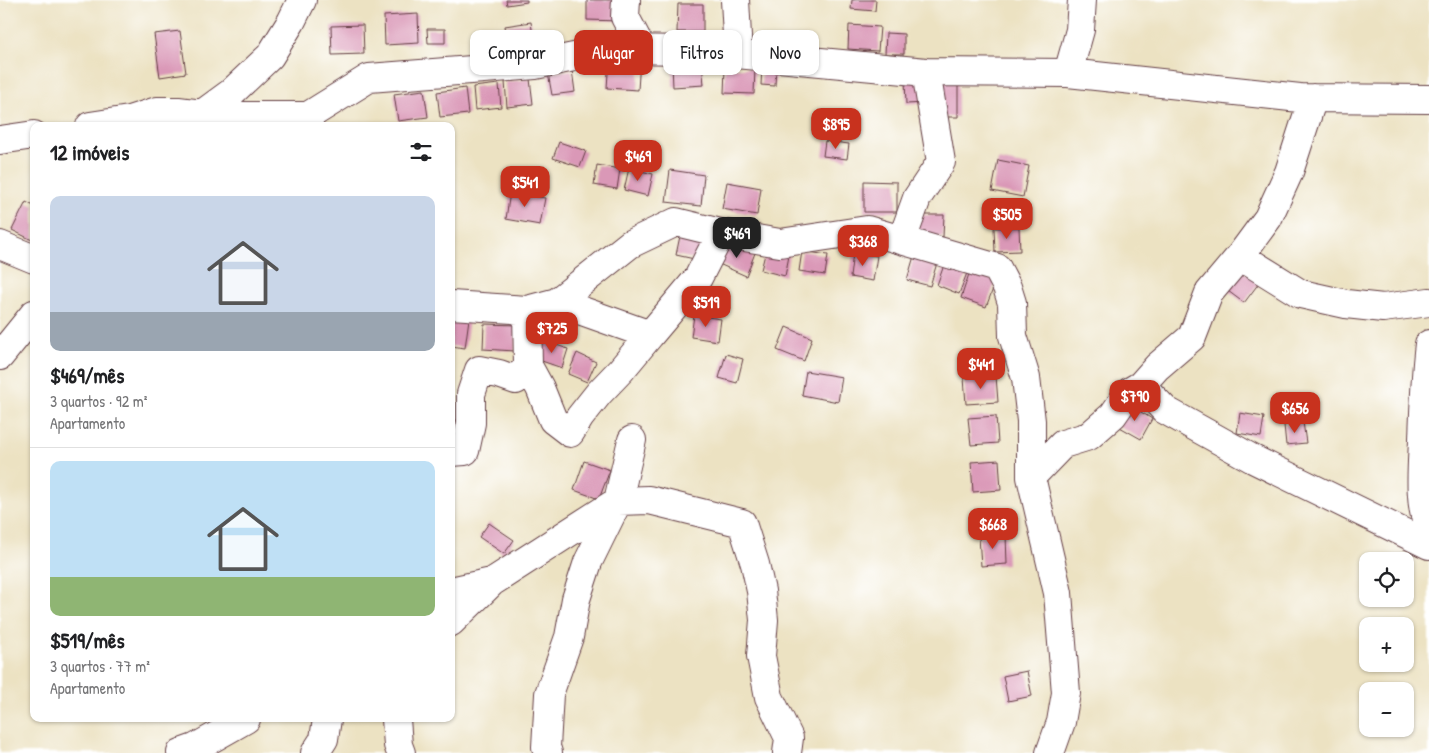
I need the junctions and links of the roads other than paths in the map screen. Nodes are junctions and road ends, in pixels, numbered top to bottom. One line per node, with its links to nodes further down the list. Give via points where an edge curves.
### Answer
1 (302, 0): 13 (street, via 270,56 232,92)
2 (626, 0): 5 (street, via 625,17)
3 (735, 0): 6 (street)
4 (1082, 0): 10 (street, via 1080,30)
5 (632, 30)
6 (737, 30)
7 (742, 54): 9 (street)
8 (574, 58): 13 (street, via 535,66 369,78 308,116)
9 (926, 72): 10 (street); 18 (street, via 941,162 917,198)
10 (1068, 73): 12 (street)
11 (1425, 94): 12 (street)
12 (1313, 98): 20 (street, via 1289,172 1268,218)
13 (202, 114): 14 (street, via 157,110)
14 (116, 122)
15 (30, 136): 16 (street)
16 (0, 140)
17 (721, 233): 18 (street, via 780,243 867,230); 22 (street, via 676,222 630,244); 27 (street, via 698,278)
18 (902, 240): 34 (street, via 997,268 1008,286 1013,336 1026,378 1031,421)
19 (0, 245): 21 (street)
20 (1240, 256): 23 (street, via 1301,294 1383,308); 31 (street, via 1209,293 1192,337)
21 (30, 257)
22 (557, 302): 25 (street); 27 (street)
23 (1429, 302)
24 (455, 305): 25 (street)
25 (527, 310): 30 (street)
26 (30, 319): 29 (street)
27 (650, 335): 30 (street, via 599,393 570,433 553,420)
28 (1429, 344): 36 (street, via 1424,383 1421,482)
29 (0, 356)
30 (528, 366): 33 (street, via 516,380 479,370 471,394 471,424 465,451)
31 (1140, 385): 34 (street, via 1129,392 1113,415 1089,436 1063,444); 37 (street, via 1165,410 1253,459)
32 (632, 440): 35 (street)
33 (455, 452)
34 (1031, 477): 49 (street, via 1058,593 1066,693 1061,722)
35 (618, 502): 38 (street); 44 (street, via 649,500 742,522 761,591 764,620 761,656 769,697); 48 (street, via 588,562 576,599 569,637 549,694)
36 (1429, 528)
37 (1429, 545)
38 (492, 582): 39 (street); 40 (street)
39 (455, 589)
40 (455, 618)
41 (241, 722): 45 (street)
42 (327, 722): 46 (street, via 324,740)
43 (396, 722): 47 (street)
44 (792, 748)
45 (182, 753)
46 (315, 753)
47 (401, 753)
48 (548, 753)
49 (1050, 753)

